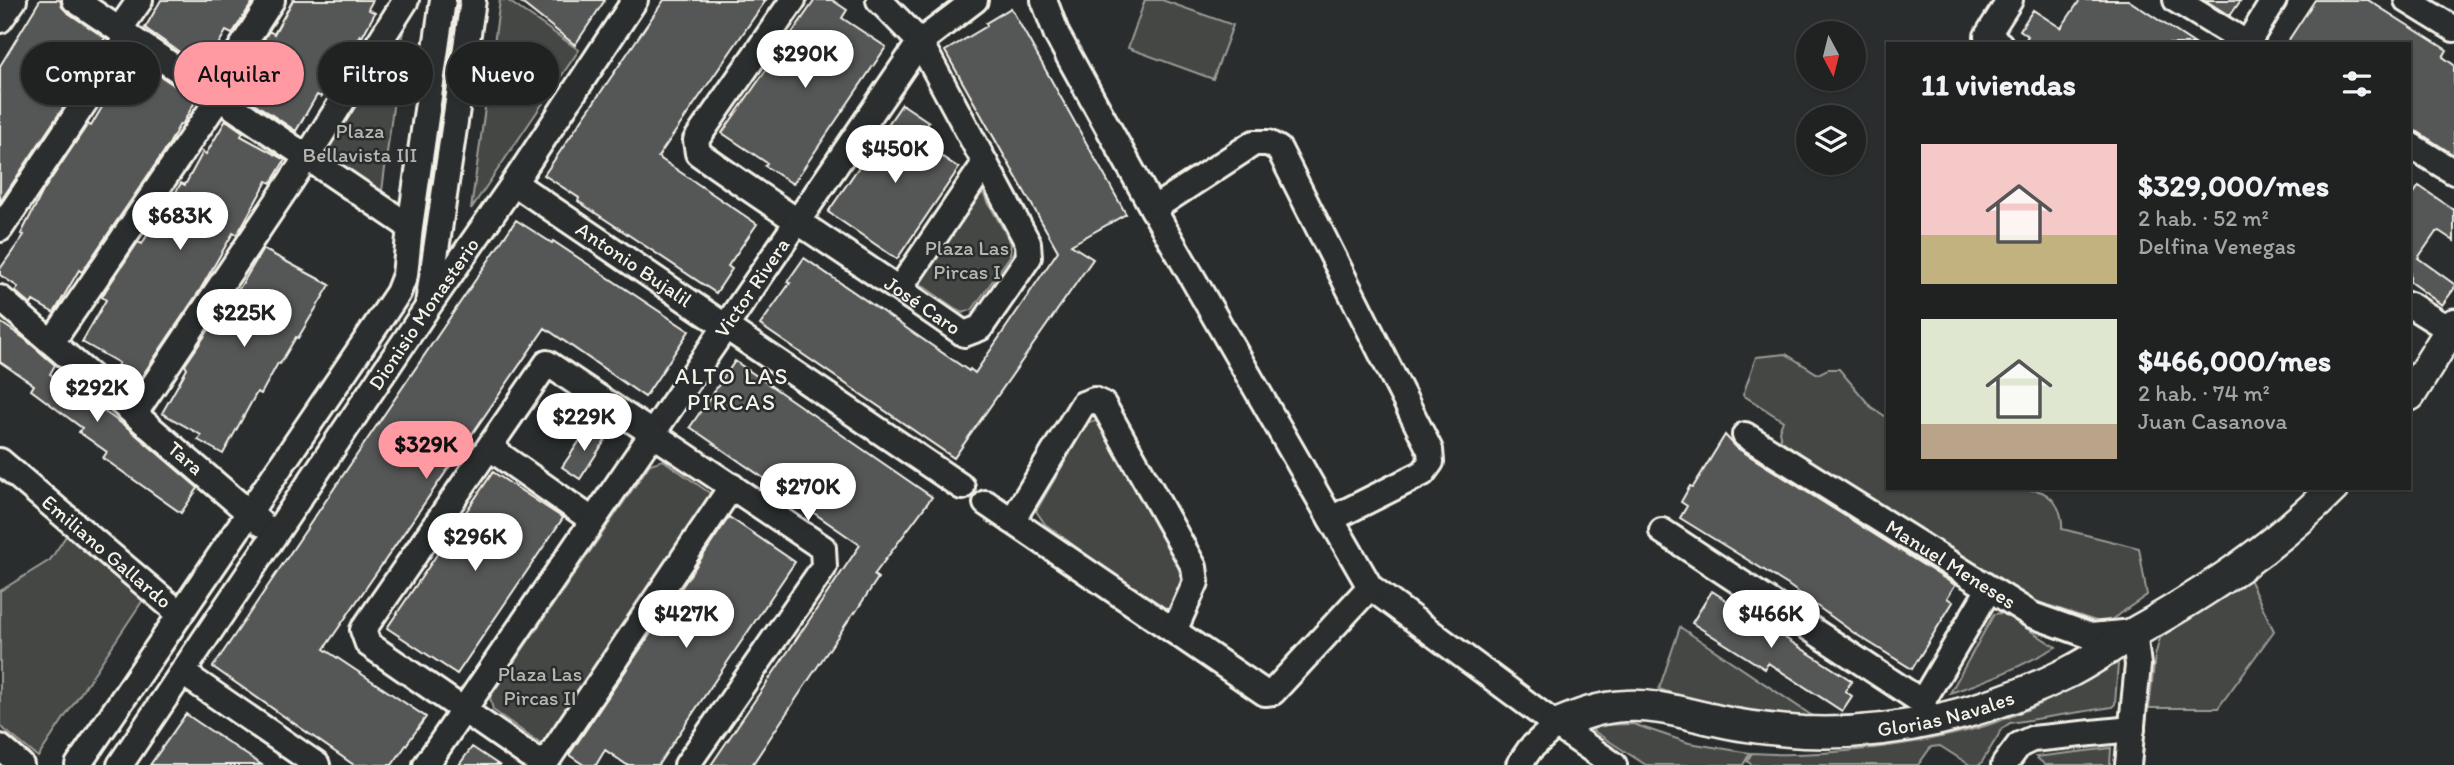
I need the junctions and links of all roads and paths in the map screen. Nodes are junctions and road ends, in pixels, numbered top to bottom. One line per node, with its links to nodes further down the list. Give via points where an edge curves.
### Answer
1 (14, 0): 17 (street)
2 (75, 0): 19 (street)
3 (140, 0): 19 (street)
4 (272, 0): 21 (street)
5 (406, 0): 29 (street)
6 (443, 0): 35 (street, Dionisio Monasterio)
7 (473, 0): 40 (street)
8 (635, 0): 32 (street, Dionisio Monasterio)
9 (793, 0): 34 (street, José Caro, via 696,141 698,153)
10 (879, 0): 22 (street, José Caro)
11 (975, 0): 22 (street, Victor Rivera)
12 (1044, 0): 33 (street, via 1057,35)
13 (2010, 0): 20 (street)
14 (2176, 0): 23 (street)
15 (2274, 0): 24 (street)
16 (2407, 0): 18 (street)
17 (0, 20)
18 (2454, 29)
19 (124, 33): 25 (street); 36 (street)
20 (1994, 40)
21 (247, 42)
22 (920, 42): 30 (street, José Caro); 34 (street, Victor Rivera)
23 (2245, 42)
24 (2249, 42)
25 (174, 67)
26 (208, 105): 43 (street)
27 (230, 105): 29 (street)
28 (2411, 146): 31 (street)
29 (307, 157): 35 (street); 45 (street)
30 (985, 163): 37 (street); 37 (street, José Caro, via 1028,243 1029,257 980,328 964,334)
31 (2454, 172)
32 (514, 183): 40 (street, Dionisio Monasterio); 41 (street, Antonio Bujalil)
33 (1153, 209): 55 (street); 55 (street, via 1254,143 1279,149 1430,450 1431,462 1423,473)
34 (798, 222): 37 (street, José Caro); 41 (street, Victor Rivera)
35 (410, 227): 54 (street, Dionisio Monasterio, via 405,275 398,293)
36 (0, 229)
37 (900, 288)
38 (0, 298): 43 (street, Tara)
39 (2411, 306): 42 (street)
40 (427, 308): 59 (street, Dionisio Monasterio)
41 (726, 327): 46 (street, Victor Rivera); 51 (street, Antonio Bujalil)
42 (2452, 327): 44 (street)
43 (52, 342): 45 (street, Tara)
44 (2411, 393)
45 (135, 413): 54 (street, Tara)
46 (653, 433): 48 (street, via 547,363); 50 (street); 56 (street, Victor Rivera)
47 (1745, 435): 61 (street, Manuel Meneses)
48 (490, 448): 56 (street); 66 (street, via 363,630 368,644)
49 (1, 463): 62 (street, Emiliano Gallardo)
50 (732, 486): 76 (street); 77 (street, via 823,548 824,567)
51 (962, 487)
52 (2331, 490): 64 (street, Glorias Navales, via 2237,571)
53 (986, 503): 57 (street)
54 (249, 513): 59 (street, Tara); 62 (street, Dionisio Monasterio)
55 (1331, 519): 60 (street)
56 (592, 520): 66 (street, Victor Rivera)
57 (1012, 521): 63 (street); 63 (street, via 1083,404 1094,400 1103,404 1194,567 1196,582)
58 (1662, 531): 67 (street)
59 (276, 534): 65 (street, Dionisio Monasterio)
60 (1370, 587): 63 (street, via 1273,692 1265,693); 68 (street)
61 (1989, 589): 64 (street, Manuel Meneses, via 2032,615 2091,636); 67 (street)
62 (180, 614): 72 (street, Dionisio Monasterio)
63 (1174, 631)
64 (2134, 632): 67 (street, Glorias Navales, via 2037,687 1990,705); 69 (street, via 2138,665)
65 (183, 673): 73 (street, Dionisio Monasterio); 74 (street)
66 (463, 711): 75 (street, Victor Rivera); 76 (street)
67 (1926, 712): 68 (street, Glorias Navales, via 1869,730 1807,732 1627,706 1586,712)
68 (1556, 725): 78 (street, Glorias Navales); 79 (street)
69 (2132, 729): 80 (street, via 2032,739 2019,745); 81 (street)
70 (0, 747): 71 (street)
71 (21, 765)
72 (78, 765)
73 (120, 765)
74 (317, 765)
75 (426, 765)
76 (543, 765)
77 (687, 765)
78 (1519, 765)
79 (1614, 765)
80 (2004, 765)
81 (2128, 765)

